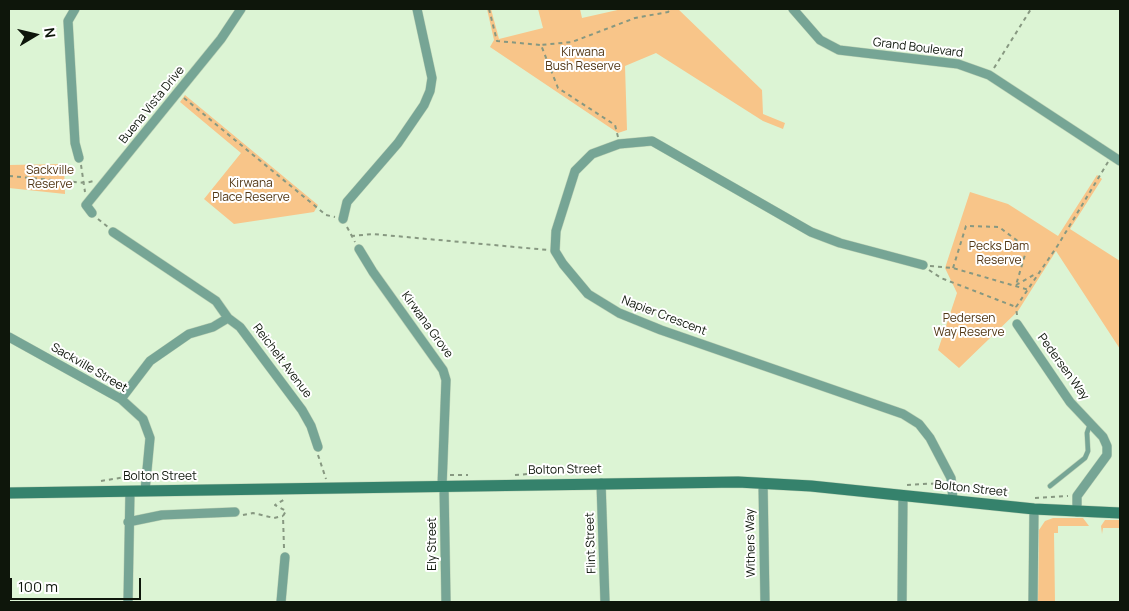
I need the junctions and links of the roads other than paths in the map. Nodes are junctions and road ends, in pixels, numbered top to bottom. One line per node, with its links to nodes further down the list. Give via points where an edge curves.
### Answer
1 (75, 9): 5 (street, via 68,21 75,143)
2 (241, 9): 7 (street, Buena Vista Drive, via 221,39 86,205)
3 (417, 9): 8 (street, via 432,78 430,91 398,143 347,202)
4 (793, 9): 6 (street, Grand Boulevard, via 820,40 839,50 958,64 989,75)
5 (79, 158)
6 (1120, 160)
7 (92, 214)
8 (343, 219)
9 (113, 232): 12 (street, Reichelt Avenue, via 216,301)
10 (359, 248): 20 (street, Kirwana Grove, via 444,370)
11 (923, 266): 26 (street, Napier Crescent, via 840,244 811,232 652,141 619,144 592,154 576,171 556,231 555,251 588,294 619,313 903,414 919,424 951,478)
12 (228, 318): 15 (street, via 213,327 189,334 150,362); 17 (street, Reichelt Avenue, via 240,327 302,410)
13 (1017, 324): 16 (street, Pedersen Way, via 1070,402)
14 (9, 337): 15 (street, Sackville Street)
15 (121, 399): 22 (street, Sackville Street, via 143,418 150,438)
16 (1090, 422): 21 (lane, via 1085,458); 29 (street, Pedersen Way, via 1103,437 1107,455 1078,496)
17 (318, 447)
18 (601, 483): 19 (main road, Bolton Street); 20 (main road, Bolton Street); 36 (street, Flint Street)
19 (763, 483): 25 (main road, Bolton Street); 37 (street, Withers Way)
20 (443, 486): 22 (main road, Bolton Street); 35 (street, Ely Street)
21 (1050, 486)
22 (146, 490): 23 (main road, Bolton Street)
23 (130, 491): 24 (main road, Bolton Street); 31 (street)
24 (9, 492)
25 (903, 495): 26 (main road, Bolton Street); 38 (street)
26 (953, 500): 27 (main road, Bolton Street)
27 (1034, 509): 29 (main road, Bolton Street); 39 (street)
28 (235, 512): 31 (street, via 162,515)
29 (1077, 512): 30 (main road, Bolton Street)
30 (1120, 513)
31 (128, 522): 33 (street)
32 (284, 558): 34 (street)
33 (128, 602)
34 (281, 602)
35 (446, 602)
36 (605, 602)
37 (765, 602)
38 (902, 602)
39 (1033, 602)

